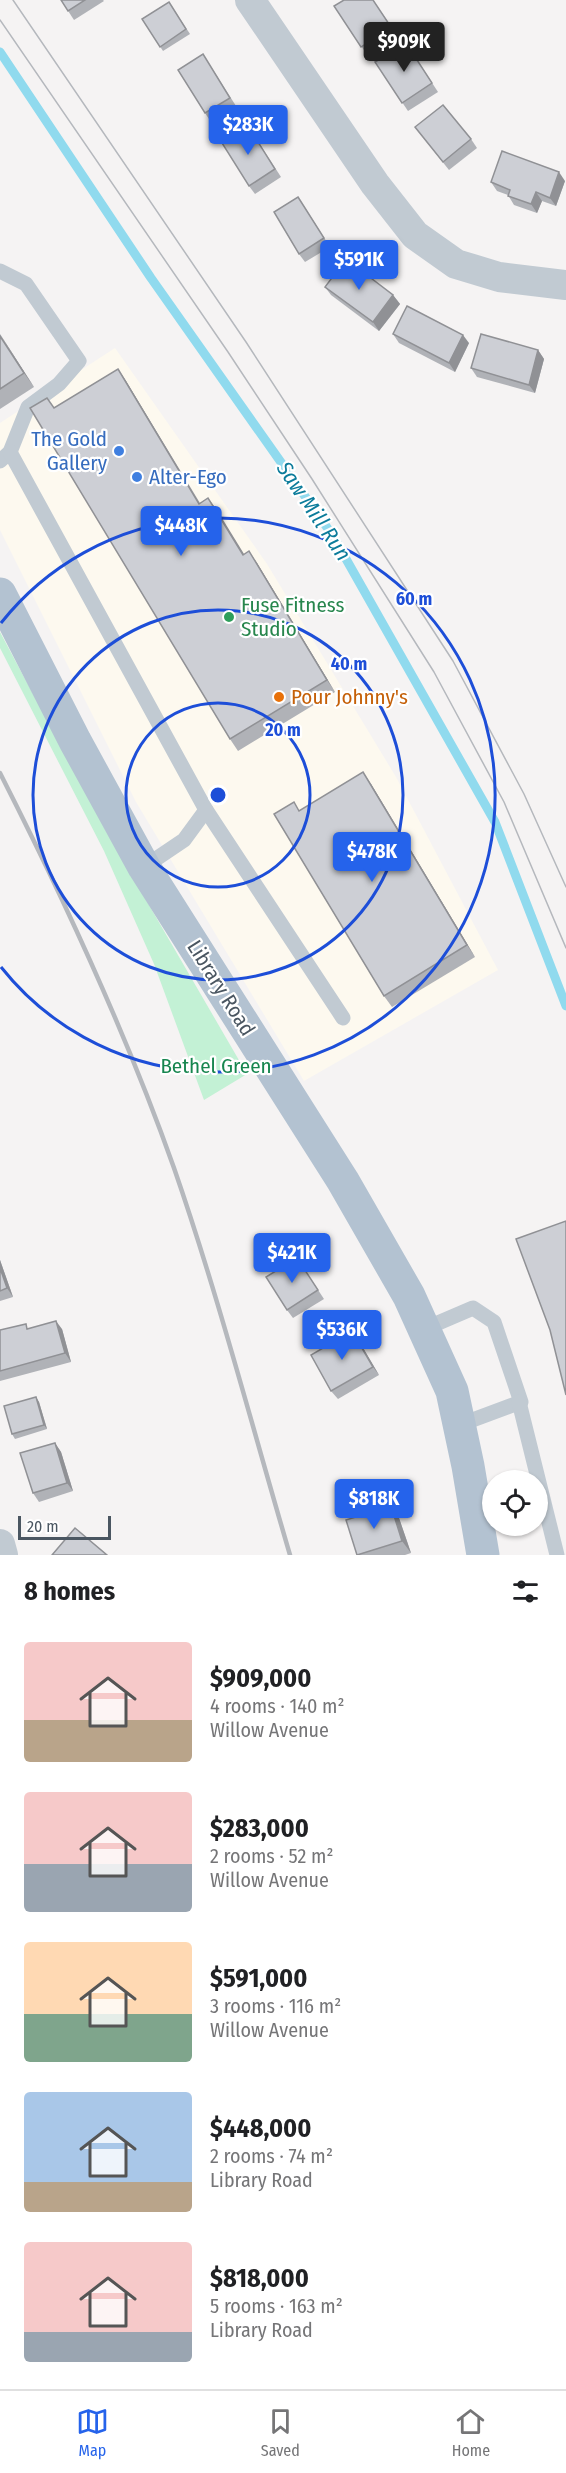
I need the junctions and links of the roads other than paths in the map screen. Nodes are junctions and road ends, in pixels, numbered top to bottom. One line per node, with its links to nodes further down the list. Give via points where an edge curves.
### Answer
1 (250, 0): 3 (street, via 375,184 415,235 456,264 499,277)
2 (0, 271): 4 (lane, via 26,284 79,361 59,384 28,407)
3 (566, 285)
4 (5, 457): 6 (lane)
5 (0, 594): 7 (main road, Library Road)
6 (206, 810): 7 (lane, via 184,840); 8 (lane)
7 (144, 867): 9 (main road, Library Road, via 343,1181)
8 (343, 1018)
9 (424, 1329): 10 (lane, via 473,1308 494,1322); 11 (main road, Library Road, via 452,1391)
10 (519, 1402): 11 (lane); 15 (lane)
11 (459, 1425): 14 (main road, Library Road)
12 (0, 1544): 13 (street)
13 (3, 1555)
14 (483, 1555)
15 (557, 1555)

